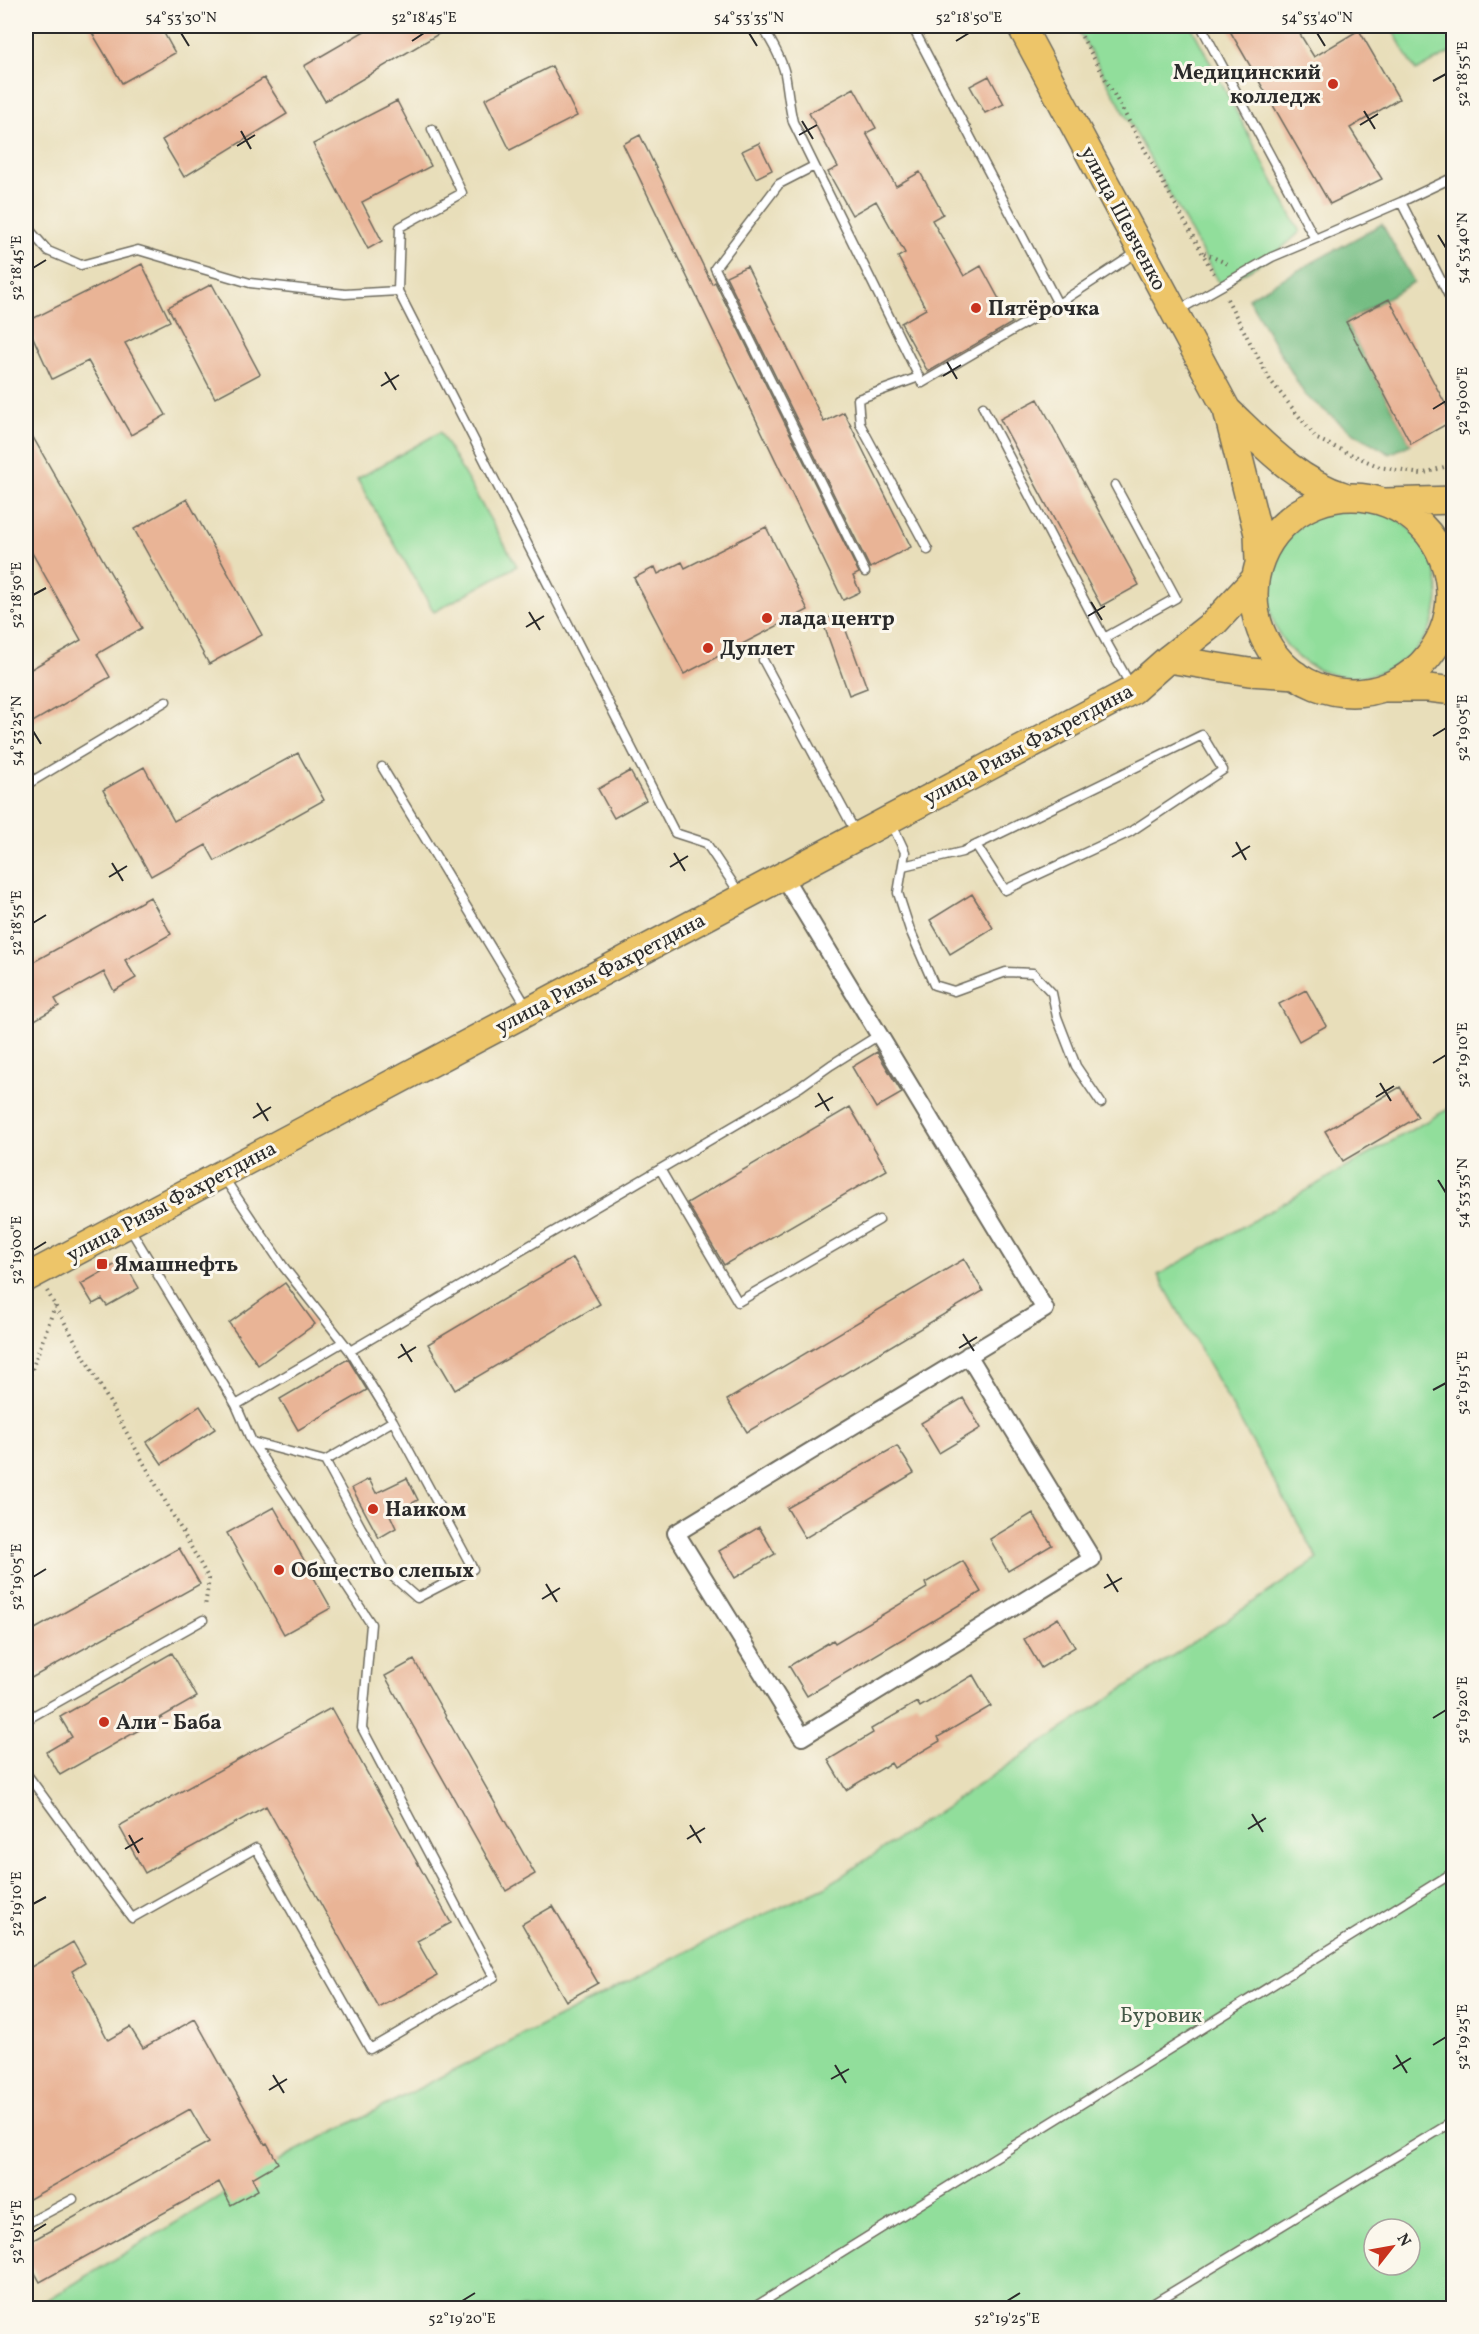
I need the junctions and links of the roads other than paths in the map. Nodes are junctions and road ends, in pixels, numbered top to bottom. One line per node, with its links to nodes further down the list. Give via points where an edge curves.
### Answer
1 (762, 26): 6 (lane, via 779,57 793,122)
2 (912, 26): 14 (lane)
3 (1021, 26): 11 (main road, улица Шевченко)
4 (1201, 26): 10 (lane)
5 (432, 129): 12 (lane, via 462,193 400,227)
6 (814, 166): 16 (lane); 25 (lane, via 779,184 715,268)
7 (1454, 177): 8 (lane)
8 (1401, 202): 10 (lane); 13 (lane)
9 (26, 225): 12 (lane, via 48,251 81,265 138,250 250,283 345,294)
10 (1315, 239): 15 (lane, via 1272,257)
11 (1140, 250): 14 (lane); 15 (main road, улица Шевченко)
12 (398, 291): 42 (lane, via 675,833 706,843)
13 (1450, 298)
14 (1058, 304): 16 (lane, via 922,383)
15 (1175, 312): 18 (main road, улица Шевченко)
16 (919, 377): 23 (lane, via 858,399 860,424)
17 (983, 407): 27 (lane)
18 (1227, 410): 20 (main road, via 1289,468 1324,490); 24 (main road, via 1258,534)
19 (1115, 485): 27 (lane, via 1176,598)
20 (1344, 496): 22 (main road); 24 (main road, via 1317,503 1292,516 1272,536)
21 (1454, 500): 22 (main road)
22 (1385, 502): 26 (main road, via 1401,509 1428,532 1445,562)
23 (928, 550)
24 (1257, 570): 28 (main road, улица Ризы Фахретдина, via 1215,622); 30 (main road, via 1254,606 1261,633 1275,657)
25 (865, 572)
26 (1452, 592): 31 (main road, via 1436,647 1404,679)
27 (1104, 638): 32 (lane)
28 (1168, 659): 30 (main road); 32 (main road, улица Ризы Фахретдина)
29 (763, 660): 38 (lane)
30 (1296, 675): 31 (main road, via 1338,692)
31 (1383, 688): 33 (main road)
32 (1133, 690): 37 (main road, улица Ризы Фахретдина)
33 (1454, 691)
34 (166, 701): 36 (lane, via 31,782)
35 (382, 767): 43 (lane)
36 (26, 774)
37 (890, 819): 38 (main road, улица Ризы Фахретдина); 40 (lane, via 905,852)
38 (858, 836): 41 (main road, улица Ризы Фахретдина)
39 (976, 845): 39 (lane, via 1202,735 1223,770 1130,832 1005,890); 40 (lane)
40 (903, 866): 45 (lane, via 898,893 934,985 954,991 1006,972 1033,973 1052,993 1076,1066)
41 (783, 876): 42 (main road, улица Ризы Фахретдина); 44 (street)
42 (742, 897): 43 (main road, улица Ризы Фахретдина)
43 (529, 1010): 47 (main road, улица Ризы Фахретдина)
44 (879, 1035): 46 (lane, via 800,1088); 53 (street, via 1045,1310)
45 (1101, 1103)
46 (660, 1169): 48 (lane, via 738,1302); 52 (lane)
47 (222, 1175): 49 (main road, улица Ризы Фахретдина); 51 (lane, via 283,1266)
48 (879, 1220)
49 (127, 1224): 50 (main road, улица Ризы Фахретдина); 54 (lane)
50 (31, 1275)
51 (343, 1342): 52 (lane); 54 (lane)
52 (350, 1351): 55 (lane)
53 (968, 1355): 53 (street, via 1092,1559 802,1737 676,1533)
54 (236, 1405): 56 (lane)
55 (393, 1421): 57 (lane); 57 (lane, via 473,1569 417,1598 383,1568)
56 (252, 1442): 57 (lane); 60 (lane, via 371,1624 362,1728 494,1977 370,2049 256,1848 132,1918)
57 (325, 1461)
58 (203, 1620): 59 (lane)
59 (26, 1720)
60 (26, 1773)
61 (1454, 1872): 65 (lane)
62 (1454, 2121): 66 (lane)
63 (73, 2199): 64 (lane)
64 (26, 2224)
65 (753, 2308)
66 (1146, 2308)

